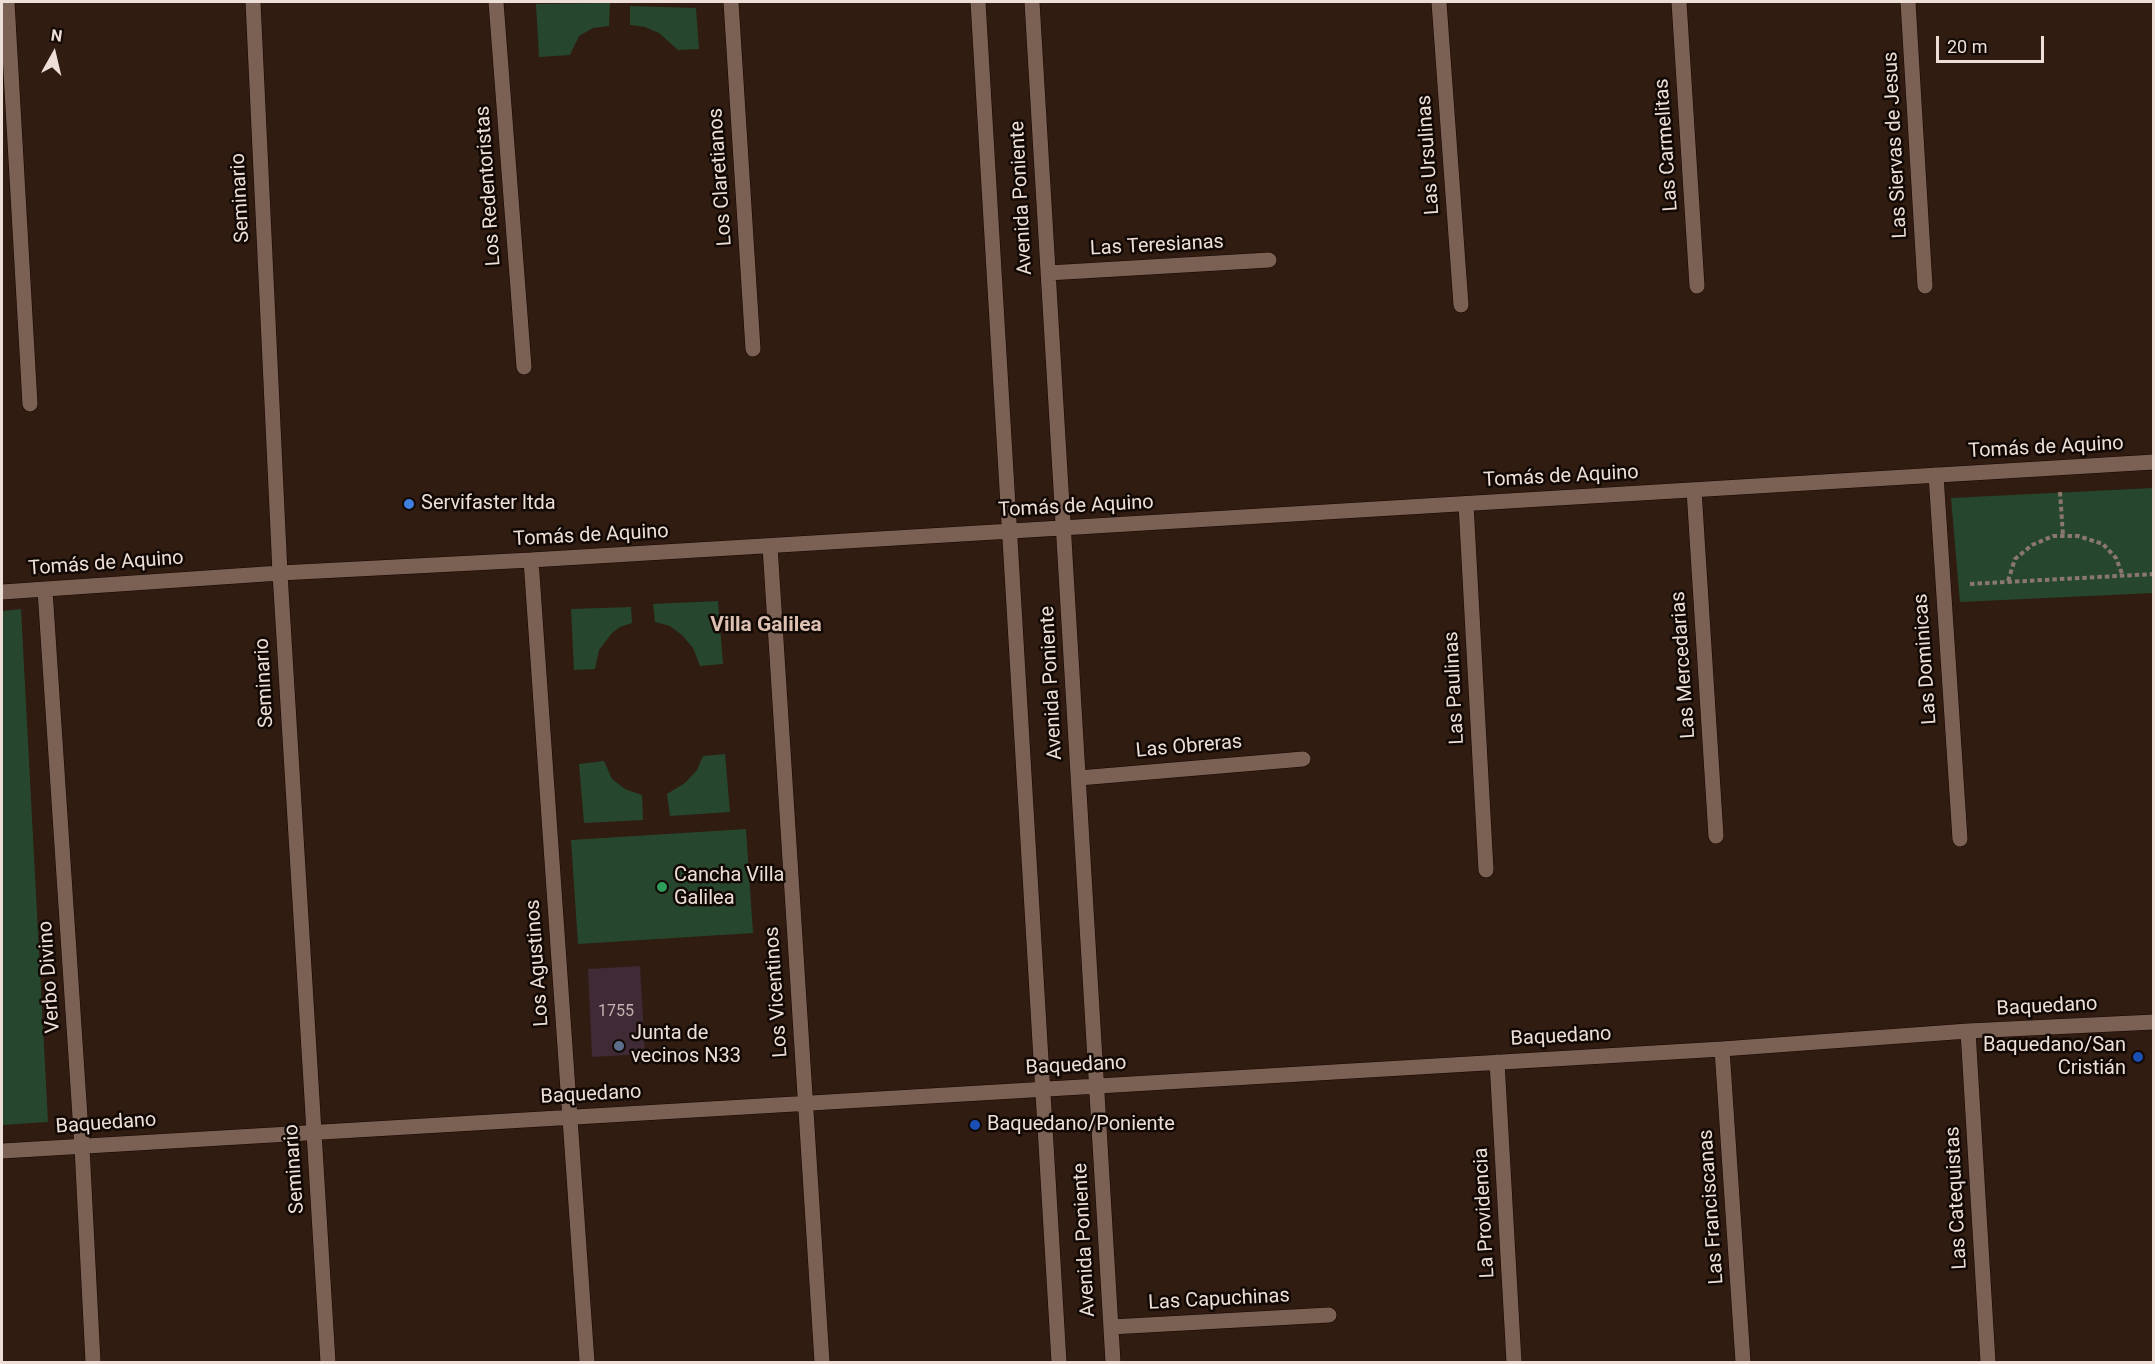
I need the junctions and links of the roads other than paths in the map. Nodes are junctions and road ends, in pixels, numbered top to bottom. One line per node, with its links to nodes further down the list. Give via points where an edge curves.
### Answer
1 (7, 2): 17 (street)
2 (253, 2): 26 (street, Seminario)
3 (496, 2): 16 (street, Los Redentoristas)
4 (731, 2): 15 (street, Los Claretianos)
5 (978, 2): 23 (street, Avenida Poniente)
6 (1032, 2): 11 (street, Avenida Poniente)
7 (1438, 2): 14 (street, Las Ursulinas)
8 (1679, 2): 12 (street, Las Carmelitas)
9 (1908, 2): 13 (street, Las Siervas de Jesus)
10 (1269, 260): 11 (street, Las Teresianas)
11 (1048, 273): 22 (street, Avenida Poniente)
12 (1697, 286)
13 (1925, 286)
14 (1461, 305)
15 (753, 349)
16 (524, 367)
17 (30, 404)
18 (2154, 462): 19 (street, Tomás de Aquino)
19 (1936, 475): 20 (street, Tomás de Aquino); 32 (street, Las Dominicas)
20 (1694, 490): 21 (street, Tomás de Aquino); 31 (street, Las Mercedarias)
21 (1466, 504): 22 (street, Tomás de Aquino); 33 (street, Las Paulinas)
22 (1064, 528): 23 (street, Tomás de Aquino); 30 (street, Avenida Poniente)
23 (1009, 532): 24 (street, Tomás de Aquino); 39 (street, Avenida Poniente)
24 (770, 546): 25 (street, Tomás de Aquino); 40 (street, Los Vicentinos)
25 (531, 560): 26 (street, Tomás de Aquino); 41 (street, Los Agustinos)
26 (280, 573): 27 (street, Tomás de Aquino); 42 (street, Seminario)
27 (45, 590): 28 (street, Tomás de Aquino); 43 (street, Verbo Divino)
28 (2, 592)
29 (1303, 759): 30 (street, Las Obreras)
30 (1079, 778): 38 (street, Avenida Poniente)
31 (1716, 836)
32 (1960, 839)
33 (1486, 870)
34 (2154, 1022): 35 (street, Baquedano)
35 (1968, 1031): 36 (street, Baquedano); 55 (street, Las Catequistas)
36 (1722, 1049): 37 (street, Baquedano); 54 (street, Las Franciscanas)
37 (1497, 1062): 38 (street, Baquedano); 53 (street, La Providencia)
38 (1097, 1086): 39 (street, Baquedano); 46 (street, Avenida Poniente)
39 (1043, 1089): 40 (street, Baquedano); 51 (street, Avenida Poniente)
40 (806, 1103): 41 (street, Baquedano); 50 (street, Los Vicentinos)
41 (570, 1117): 42 (street, Baquedano); 49 (street, Los Agustinos)
42 (314, 1132): 43 (street, Baquedano); 48 (street, Seminario)
43 (82, 1147): 44 (street, Baquedano); 47 (street, Verbo Divino)
44 (2, 1151)
45 (1329, 1315): 46 (street, Las Capuchinas)
46 (1111, 1328): 52 (street, Avenida Poniente)
47 (93, 1362)
48 (328, 1362)
49 (587, 1362)
50 (822, 1362)
51 (1059, 1362)
52 (1113, 1362)
53 (1514, 1362)
54 (1743, 1362)
55 (1988, 1362)

